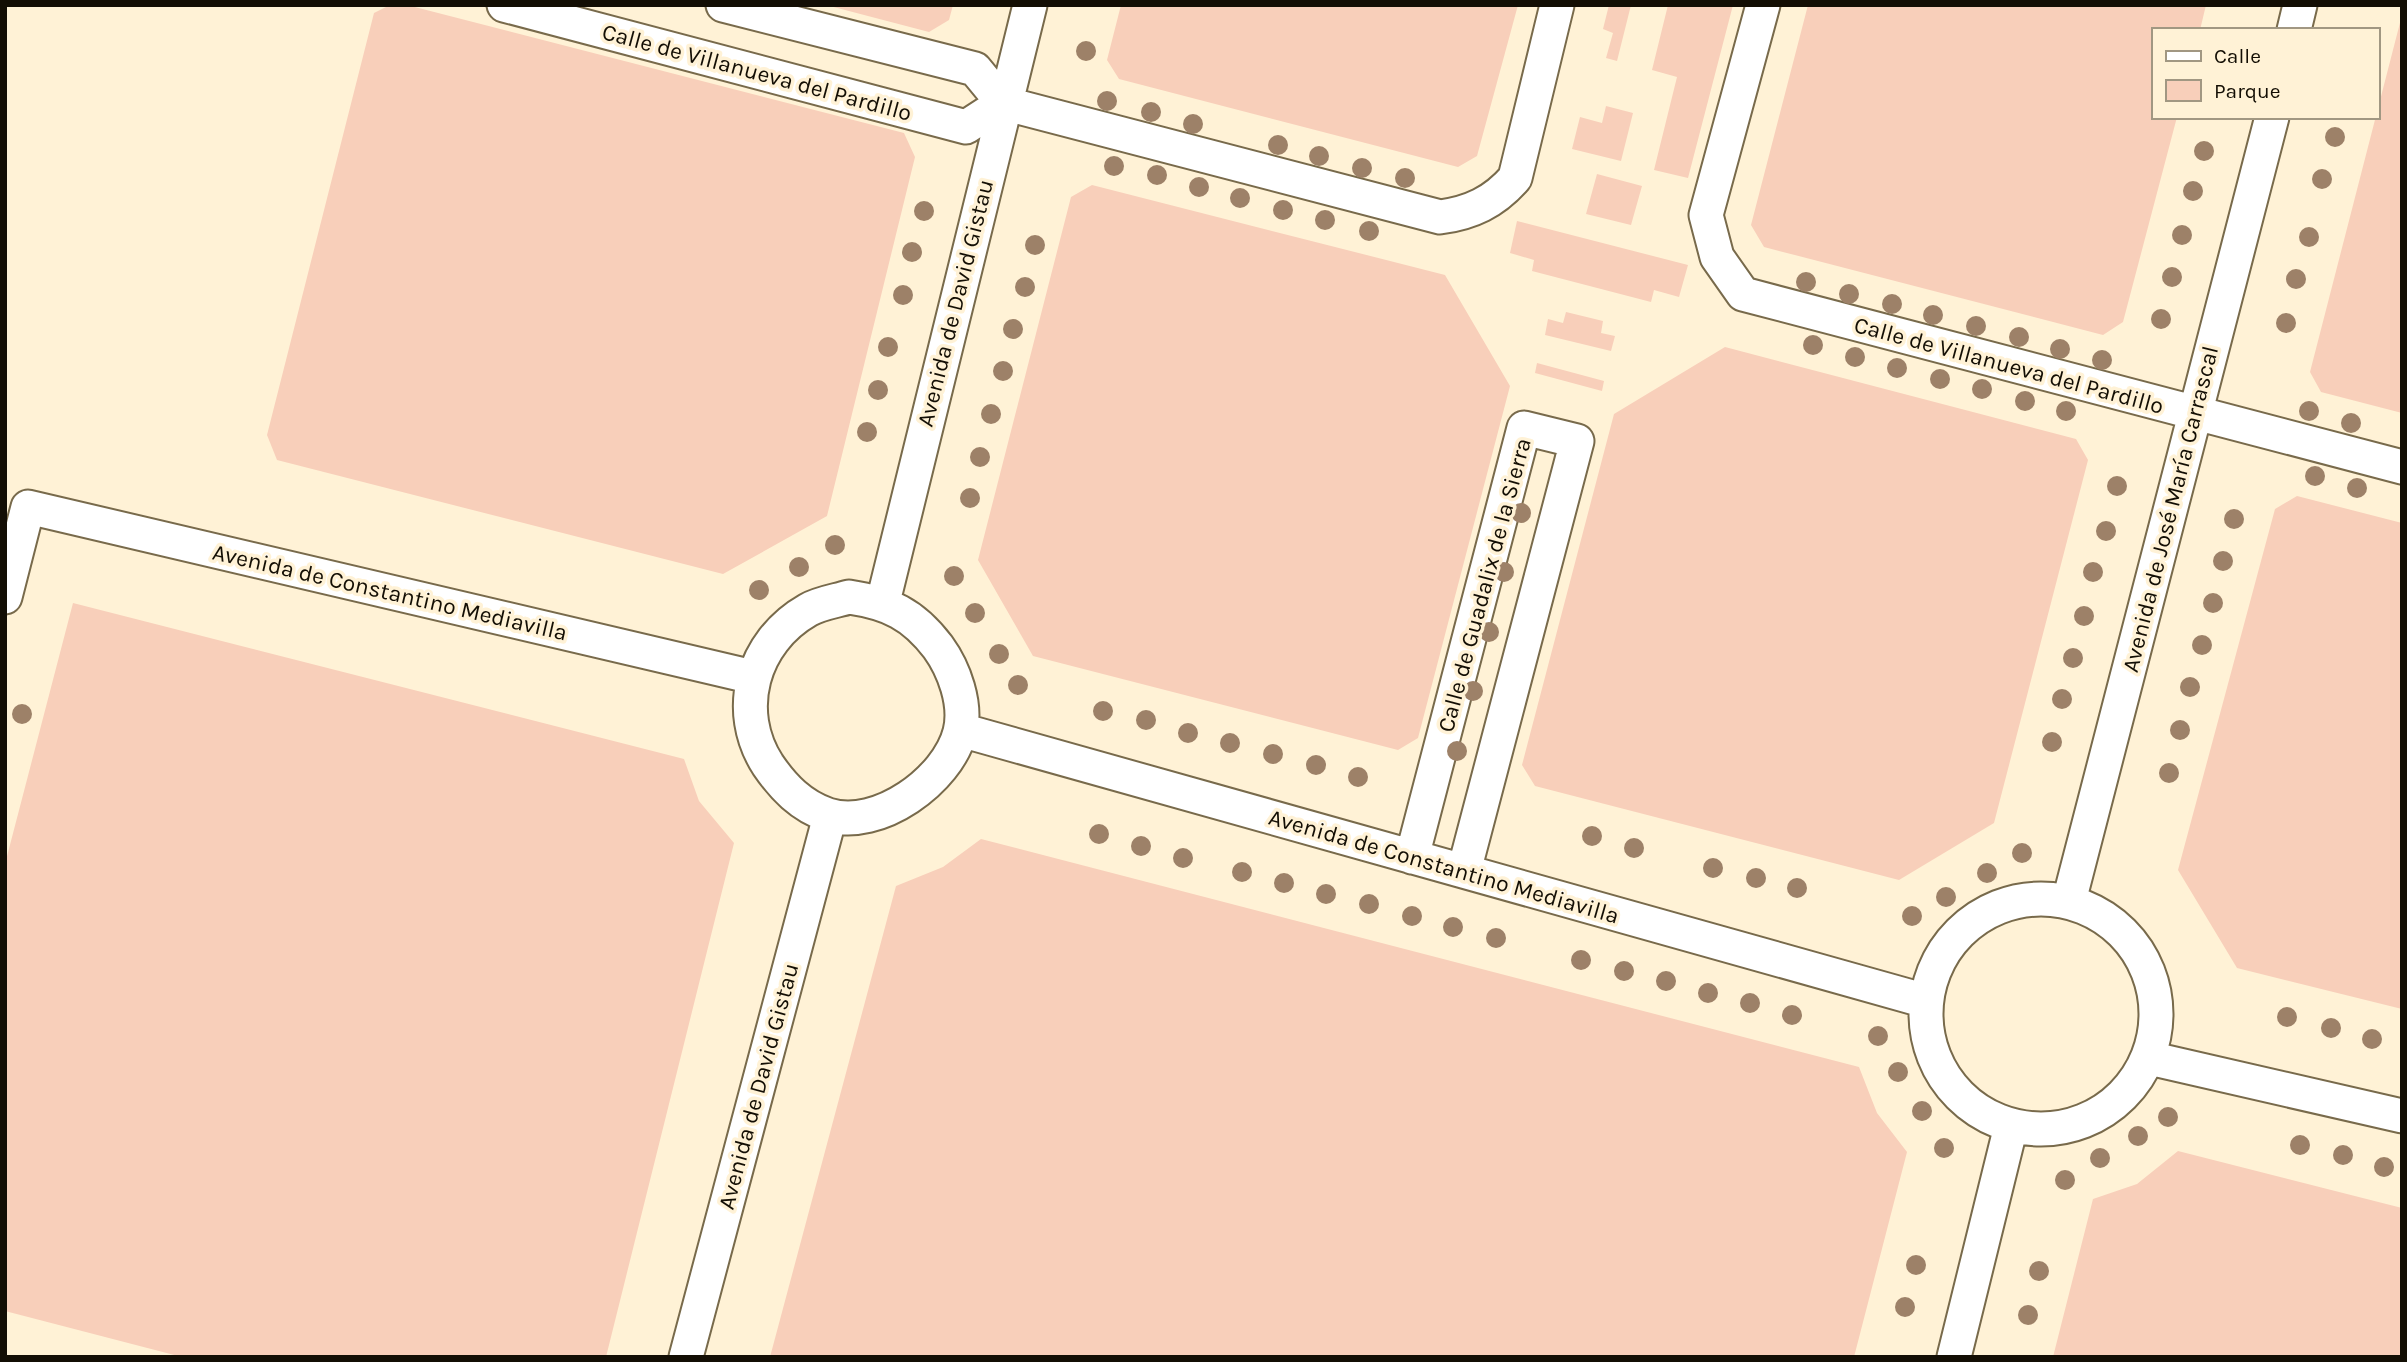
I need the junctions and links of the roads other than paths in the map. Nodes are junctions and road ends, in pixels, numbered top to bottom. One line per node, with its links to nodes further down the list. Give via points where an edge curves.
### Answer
1 (505, 5): 8 (street, Calle de Villanueva del Pardillo, via 966,127)
2 (723, 5): 8 (street, via 975,69)
3 (1030, 5): 8 (street, Avenida de David Gistau)
4 (1557, 5): 8 (street, via 1515,178 1482,206 1462,214 1440,217)
5 (1763, 5): 10 (street, Calle de Villanueva del Pardillo, via 1706,215 1717,257 1743,294)
6 (2300, 5): 7 (street)
7 (2294, 28)
8 (1003, 103): 13 (street, Avenida de David Gistau)
9 (2271, 119): 10 (street, Avenida de José María Carrascal)
10 (2195, 415): 11 (street, Calle de Villanueva del Pardillo); 19 (street, Avenida de José María Carrascal)
11 (2402, 467)
12 (5, 597): 14 (street, Avenida de Constantino Mediavilla, via 28,507)
13 (883, 602): 14 (street, via 849,597 809,610 779,634 762,654); 15 (street, via 923,627 946,658 962,701)
14 (752, 677): 16 (street, via 749,708 756,747 779,783 800,801)
15 (961, 730): 16 (street, via 953,751 931,779 898,806 860,816); 17 (street, Avenida de Constantino Mediavilla)
16 (830, 816): 24 (street, Avenida de David Gistau)
17 (1412, 857): 18 (street, Avenida de Constantino Mediavilla); 18 (street, Calle de Guadalix de la Sierra, via 1524,428 1577,441)
18 (1464, 871): 20 (street, Avenida de Constantino Mediavilla)
19 (2069, 901): 20 (street, via 2036,897 2004,904 1975,918 1951,941 1934,969); 21 (street, via 2105,917 2134,944 2152,979 2157,1019)
20 (1926, 1001): 23 (street, via 1927,1034 1956,1092 1981,1113)
21 (2149, 1058): 22 (street); 23 (street, via 2132,1087 2108,1109 2044,1130)
22 (2402, 1116)
23 (2011, 1126): 25 (street)
24 (686, 1357)
25 (1954, 1357)

